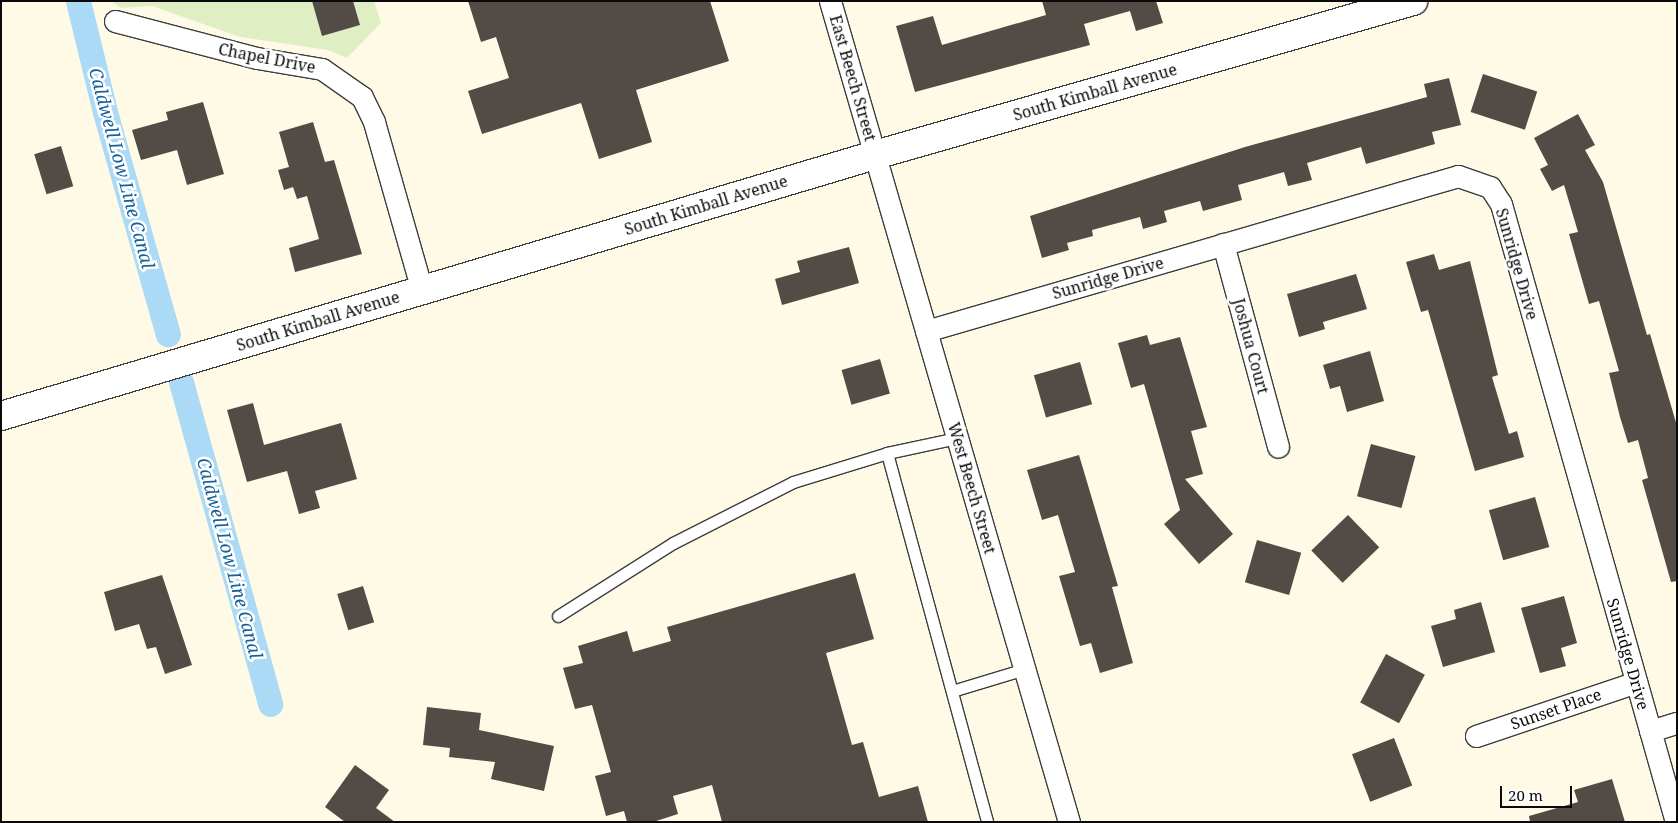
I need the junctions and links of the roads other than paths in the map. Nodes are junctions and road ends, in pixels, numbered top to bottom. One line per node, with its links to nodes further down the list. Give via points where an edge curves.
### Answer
1 (830, 1): 4 (street, East Beech Street)
2 (1397, 4): 4 (street, South Kimball Avenue)
3 (115, 21): 6 (street, Chapel Drive, via 257,58 322,69 362,97 374,122)
4 (875, 155): 6 (street, South Kimball Avenue); 7 (street, West Beech Street)
5 (1224, 244): 7 (street, Sunridge Drive); 10 (street, Joshua Court); 14 (street, Sunridge Drive, via 1458,176 1490,188 1501,204)
6 (422, 290): 8 (street, South Kimball Avenue)
7 (926, 331): 9 (street, West Beech Street)
8 (1, 416)
9 (957, 438): 11 (lane); 13 (street, West Beech Street)
10 (1278, 447)
11 (887, 453): 12 (lane, via 793,482 673,543); 15 (lane)
12 (558, 616)
13 (1025, 669): 15 (lane); 20 (street, West Beech Street)
14 (1636, 682): 17 (street, Sunridge Drive); 18 (street, Sunset Place)
15 (952, 691): 19 (lane)
16 (1677, 723): 17 (street)
17 (1650, 731): 21 (street, Sunridge Drive)
18 (1476, 736)
19 (987, 822)
20 (1069, 822)
21 (1676, 822)

